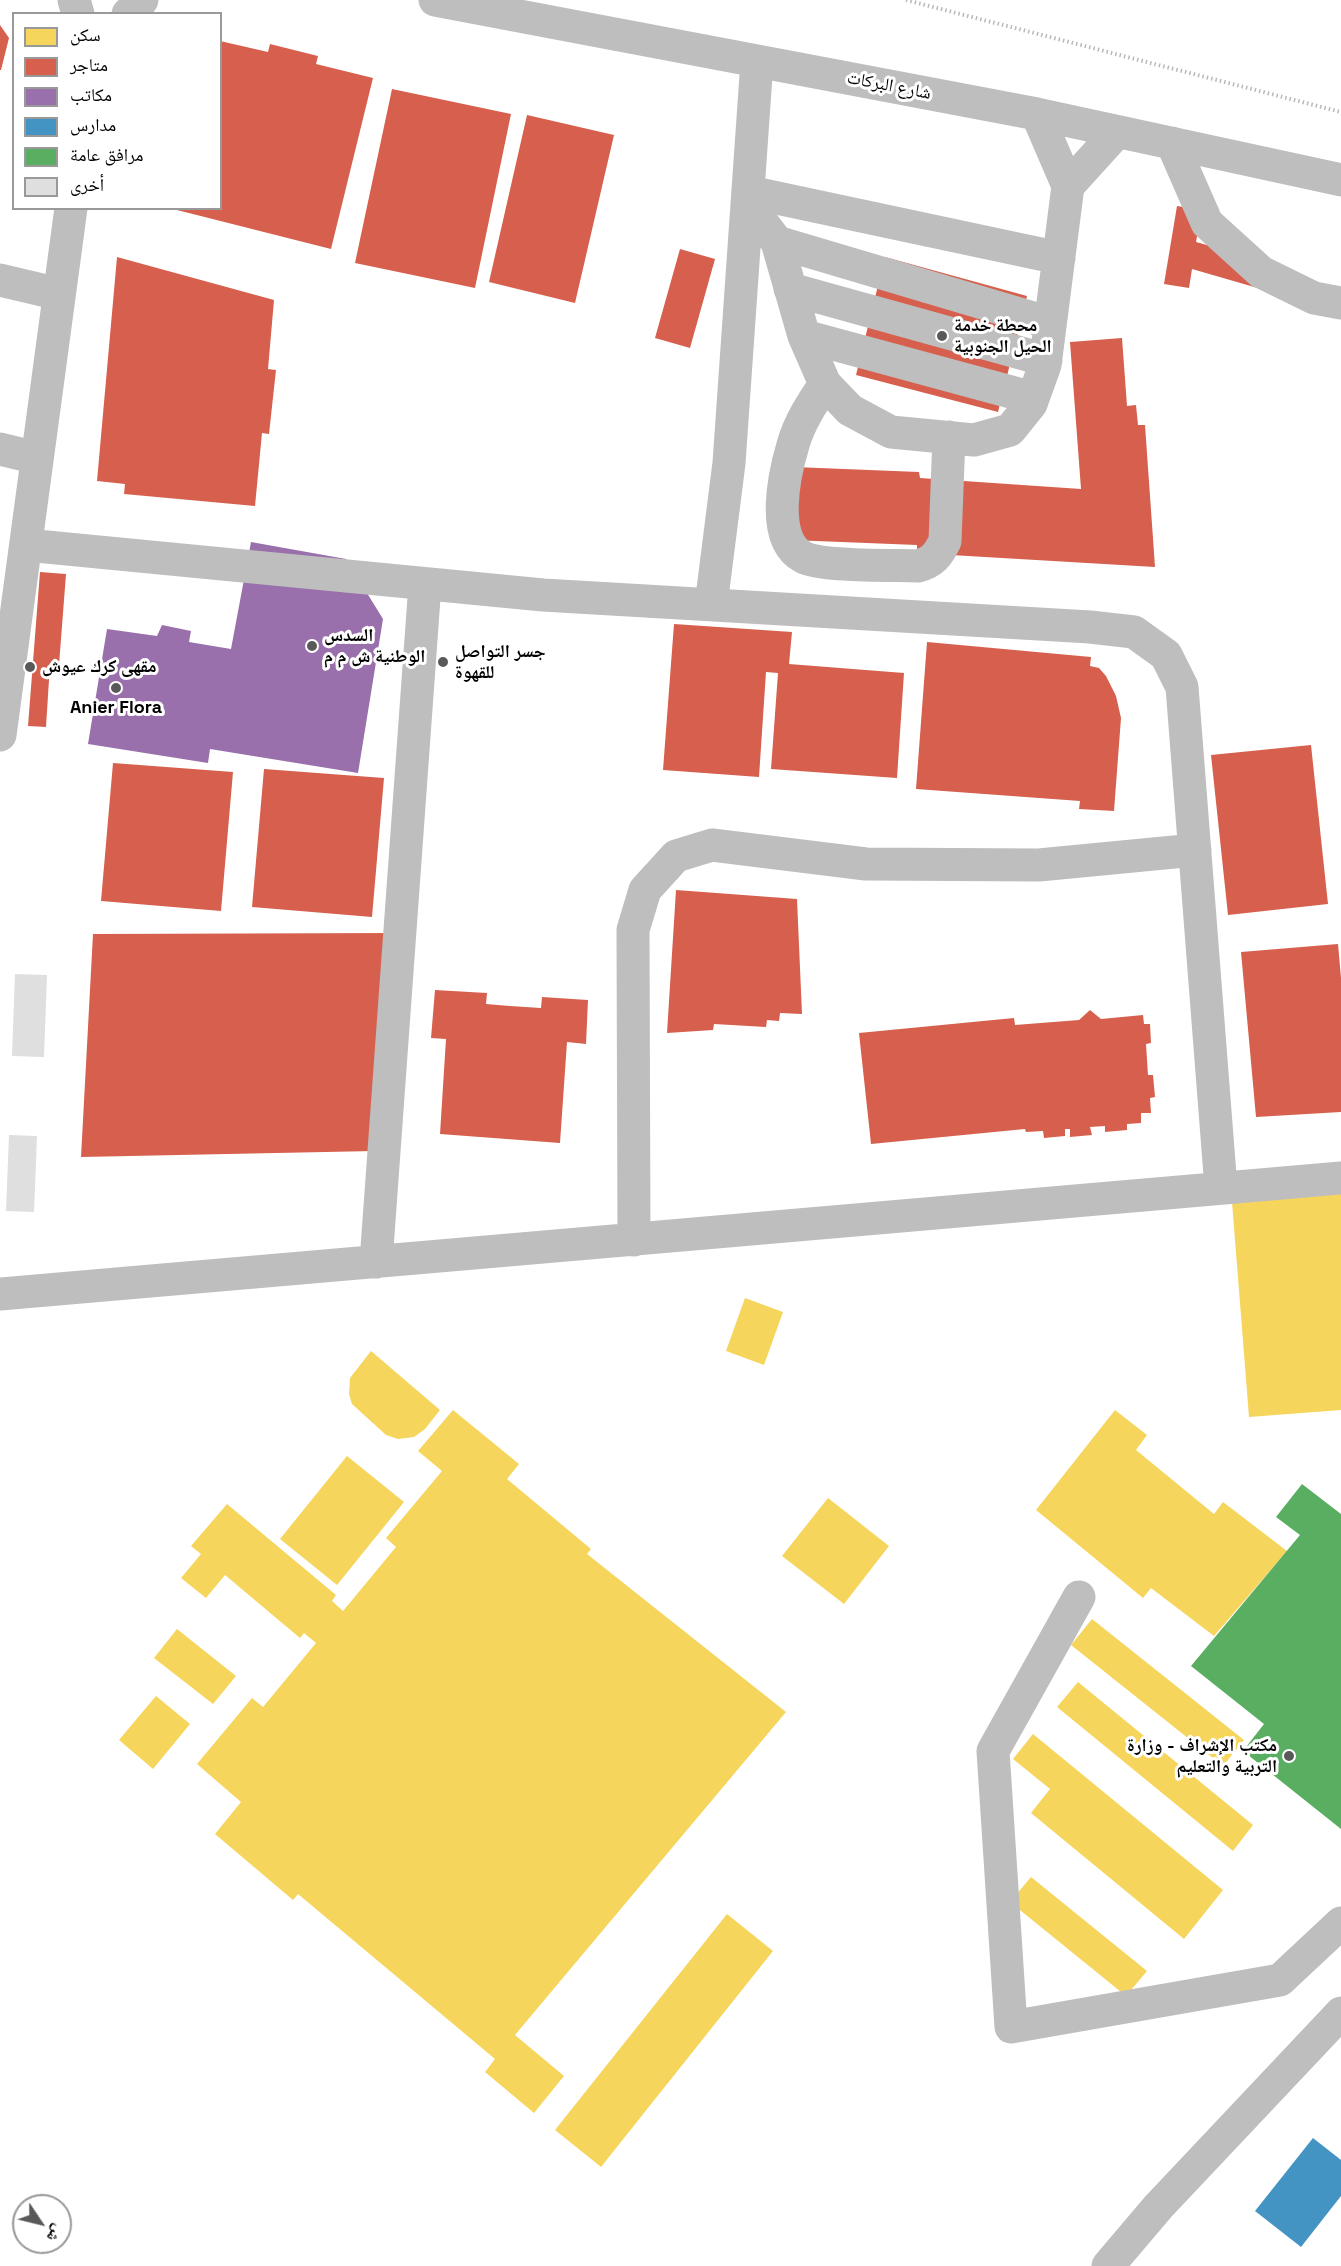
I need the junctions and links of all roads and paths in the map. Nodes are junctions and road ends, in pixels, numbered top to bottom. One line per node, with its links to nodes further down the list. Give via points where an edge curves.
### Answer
1 (142, 0): 4 (street)
2 (435, 0): 5 (street, شارع البركات)
3 (906, 0): 6 (path)
4 (130, 12)
5 (758, 61): 7 (street, شارع البركات); 12 (street)
6 (1341, 112)
7 (1037, 114): 8 (street, شارع البركات); 11 (street)
8 (1117, 132): 9 (street, شارع البركات); 11 (street)
9 (1172, 143): 10 (street, شارع البركات); 19 (street, via 1207,223 1261,272 1314,298)
10 (1341, 180)
11 (1068, 186): 15 (street)
12 (748, 203): 14 (street); 15 (street); 30 (street, via 729,463)
13 (71, 210): 18 (street)
14 (777, 242): 17 (street); 20 (street)
15 (1059, 258): 20 (street)
16 (0, 280): 18 (street)
17 (790, 289): 21 (street); 22 (street)
18 (59, 294): 27 (street)
19 (1341, 303)
20 (1050, 323): 22 (street)
21 (804, 336): 23 (street); 24 (street)
22 (1046, 360): 24 (street)
23 (825, 384): 25 (street, via 850,411 891,432); 25 (street, via 808,409 793,445 783,498 783,532 790,547 804,557 820,562 918,566 931,562 945,541)
24 (1033, 398): 25 (street, via 1010,430 974,440)
25 (949, 437)
26 (0, 449): 27 (street)
27 (37, 458): 28 (street)
28 (26, 545): 29 (street); 31 (street)
29 (425, 584): 30 (street); 37 (street)
30 (711, 605): 33 (street, via 1134,632 1166,655 1182,687)
31 (6, 641): 32 (street)
32 (0, 735)
33 (1195, 850): 35 (street); 36 (street, via 1039,865 866,864 712,845 675,856 645,890 633,930)
34 (1341, 1178): 35 (street)
35 (1221, 1188): 36 (street)
36 (634, 1240): 37 (street)
37 (376, 1262): 38 (street)
38 (0, 1294)
39 (1079, 1597): 40 (street, via 993,1751 1011,2027 1280,1980)
40 (1341, 1923)
41 (1341, 2013): 42 (street, via 1158,2207)
42 (1108, 2266)

